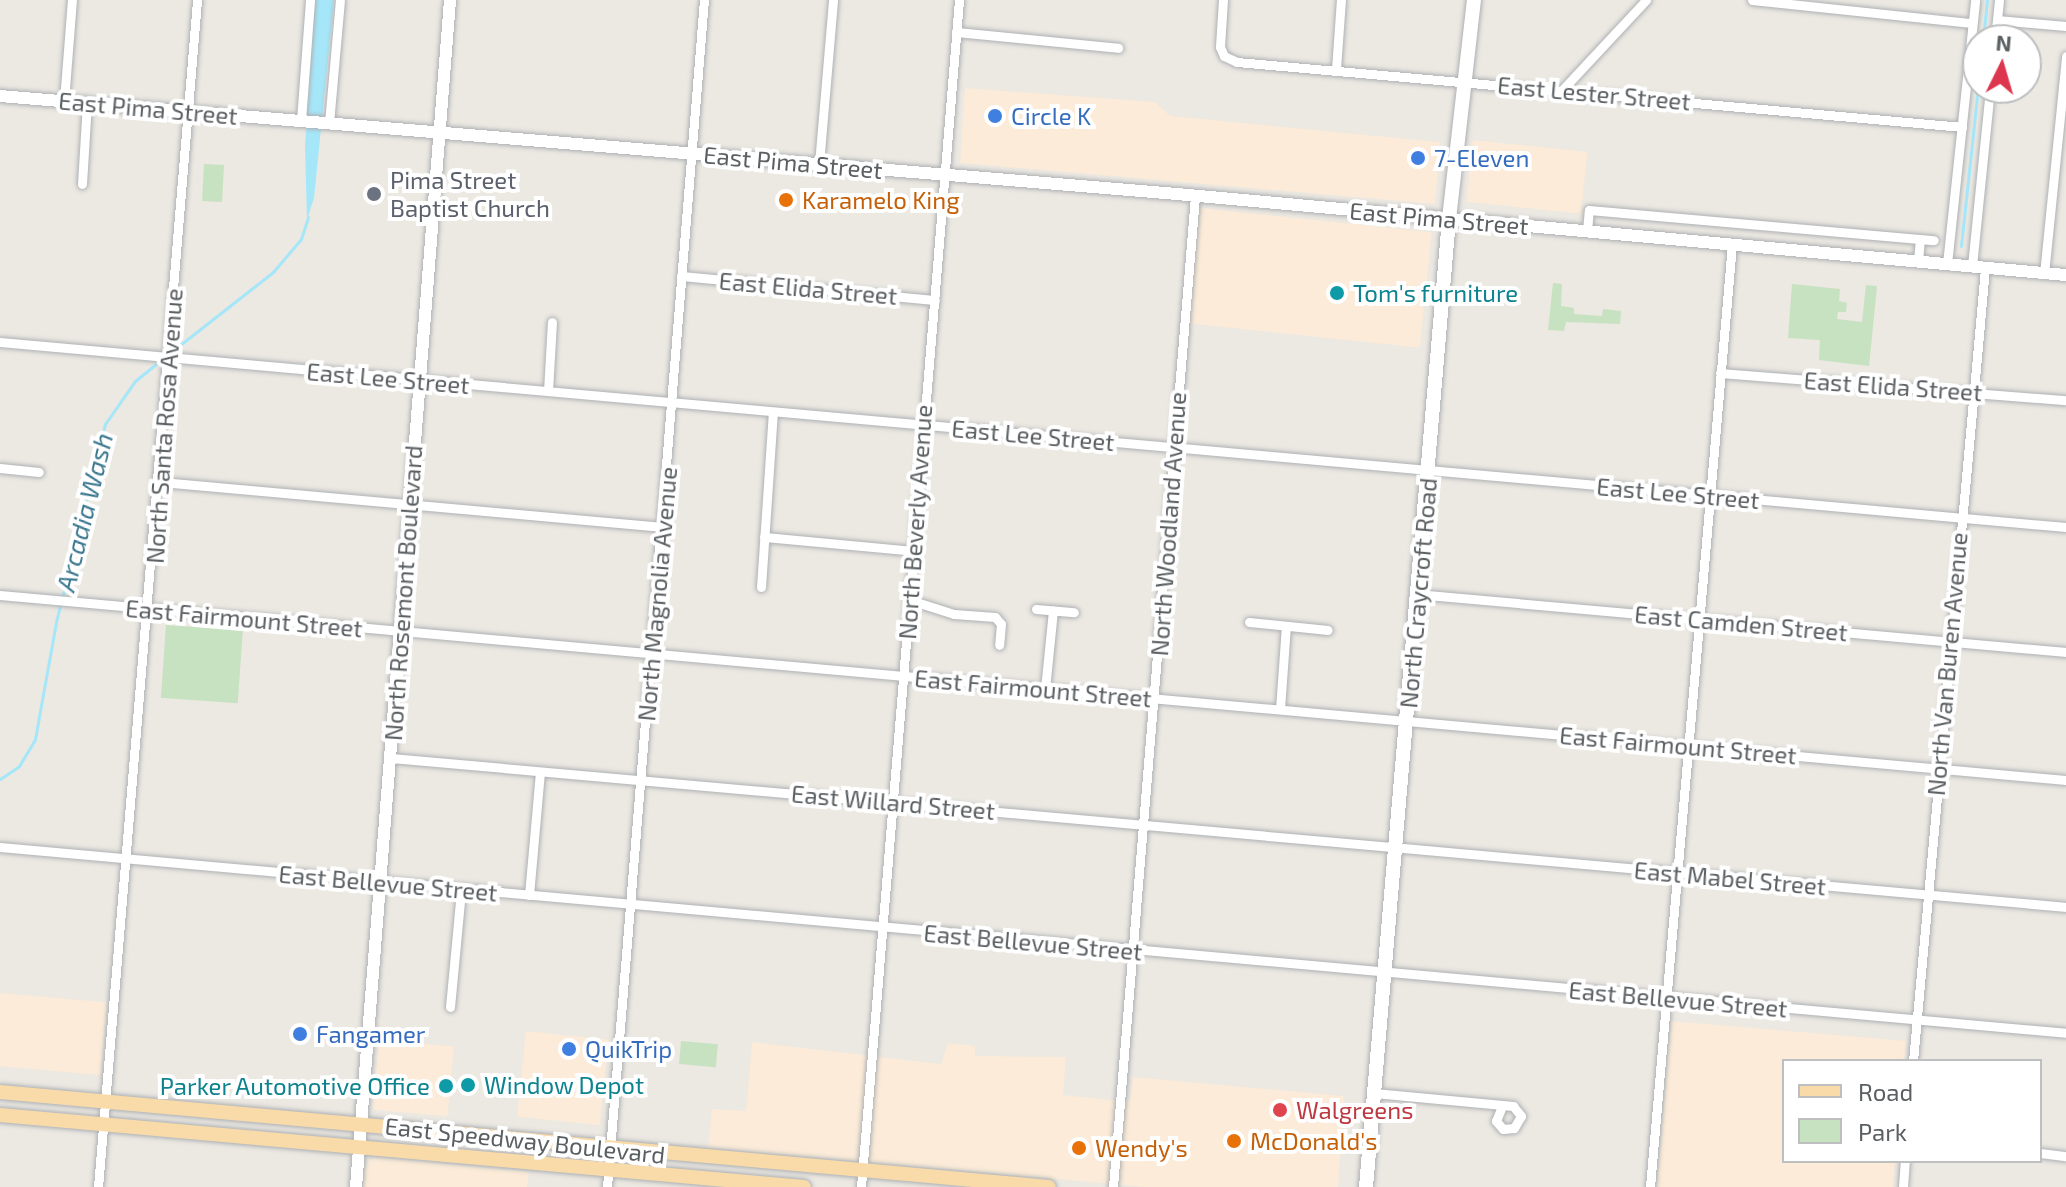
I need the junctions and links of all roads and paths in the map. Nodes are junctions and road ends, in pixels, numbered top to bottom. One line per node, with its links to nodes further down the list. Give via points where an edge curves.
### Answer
1 (72, 0): 27 (street)
2 (197, 0): 30 (street, North Santa Rosa Avenue)
3 (310, 0): 31 (street)
4 (340, 0): 32 (street)
5 (450, 0): 34 (street, North Rosemont Boulevard)
6 (704, 0): 35 (street, North Magnolia Avenue)
7 (833, 0): 36 (street)
8 (959, 0): 20 (street, North Beverly Avenue)
9 (1223, 0): 23 (street, East Lester Street, via 1222,58)
10 (1341, 0): 23 (street)
11 (1474, 0): 24 (main road, North Craycroft Road)
12 (1646, 0): 25 (street)
13 (1752, 0): 17 (street)
14 (1975, 0): 17 (street)
15 (1999, 0): 16 (street)
16 (1997, 20): 18 (street); 19 (street)
17 (1972, 23): 33 (street)
18 (1997, 24)
19 (2066, 26)
20 (956, 32): 21 (street); 37 (street, North Beverly Avenue)
21 (1118, 48)
22 (2066, 56): 48 (street)
23 (1336, 69): 24 (street, East Lester Street)
24 (1466, 82): 25 (street, East Lester Street); 40 (main road, North Craycroft Road)
25 (1563, 89): 33 (street, East Lester Street)
26 (0, 96): 27 (street, East Pima Street)
27 (64, 101): 28 (street, East Pima Street)
28 (87, 103): 30 (street, East Pima Street); 38 (street)
29 (1989, 104): 47 (street, North Van Buren Avenue)
30 (189, 111): 31 (street, East Pima Street); 54 (street, North Santa Rosa Avenue)
31 (304, 121): 32 (street, East Pima Street)
32 (328, 122): 34 (street, East Pima Street)
33 (1962, 127): 46 (street)
34 (439, 131): 35 (street, East Pima Street); 56 (street, North Rosemont Boulevard)
35 (691, 153): 36 (street, East Pima Street); 50 (street, North Magnolia Avenue)
36 (819, 164): 37 (street, East Pima Street)
37 (946, 174): 39 (street, East Pima Street); 51 (street, North Beverly Avenue)
38 (82, 184)
39 (1195, 195): 40 (street, East Pima Street); 63 (street, North Woodland Avenue)
40 (1449, 219): 41 (street, East Pima Street); 65 (main road, North Craycroft Road)
41 (1587, 231): 42 (street, via 1589,210); 44 (street, East Pima Street)
42 (1920, 239): 43 (street); 45 (street)
43 (1934, 240)
44 (1732, 244): 45 (street, East Pima Street); 55 (street)
45 (1918, 261): 46 (street, East Pima Street)
46 (1947, 264): 47 (street, East Pima Street)
47 (1978, 267): 48 (street, East Pima Street); 58 (street, North Van Buren Avenue)
48 (2044, 274): 49 (street, East Pima Street)
49 (2066, 275)
50 (681, 276): 51 (street, East Elida Street); 60 (street, North Magnolia Avenue)
51 (935, 300): 62 (street, North Beverly Avenue)
52 (552, 322): 57 (street)
53 (0, 342): 54 (street, East Lee Street)
54 (168, 358): 56 (street, East Lee Street); 67 (street, North Santa Rosa Avenue)
55 (1720, 373): 58 (street, East Elida Street); 68 (street)
56 (419, 381): 57 (street, East Lee Street); 69 (street, North Rosemont Boulevard)
57 (548, 391): 60 (street, East Lee Street)
58 (1974, 392): 59 (street, East Elida Street); 70 (street, North Van Buren Avenue)
59 (2066, 400)
60 (673, 402): 61 (street, East Lee Street); 71 (street, North Magnolia Avenue)
61 (773, 412): 62 (street, East Lee Street); 73 (street)
62 (921, 424): 63 (street, East Lee Street); 74 (street, North Beverly Avenue)
63 (1173, 448): 65 (street, East Lee Street); 94 (street, North Woodland Avenue)
64 (0, 468): 66 (street)
65 (1430, 471): 68 (street, East Lee Street); 76 (main road, North Craycroft Road)
66 (39, 472)
67 (161, 482): 69 (street); 80 (street, North Santa Rosa Avenue)
68 (1711, 495): 70 (street, East Lee Street); 83 (street)
69 (410, 506): 71 (street); 87 (street, North Rosemont Boulevard)
70 (1960, 516): 72 (street, East Lee Street); 88 (street, North Van Buren Avenue)
71 (663, 527): 90 (street, North Magnolia Avenue)
72 (2066, 527)
73 (764, 537): 74 (street); 75 (street)
74 (914, 551): 78 (street, North Beverly Avenue)
75 (761, 587)
76 (1416, 594): 83 (street, East Camden Street); 96 (main road, North Craycroft Road)
77 (0, 595): 80 (street, East Fairmount Street)
78 (910, 600): 89 (street, via 954,614 995,617 1001,624); 92 (street, North Beverly Avenue)
79 (1036, 609): 81 (street)
80 (150, 610): 87 (street, East Fairmount Street); 107 (street, North Santa Rosa Avenue)
81 (1053, 610): 82 (street); 93 (street)
82 (1074, 612)
83 (1700, 620): 88 (street, East Camden Street); 97 (street)
84 (1249, 622): 85 (street)
85 (1286, 626): 86 (street); 95 (street)
86 (1328, 630)
87 (400, 633): 90 (street, East Fairmount Street); 98 (street, North Rosemont Boulevard)
88 (1950, 641): 91 (street, East Camden Street); 99 (street, North Van Buren Avenue)
89 (999, 645)
90 (653, 652): 92 (street, East Fairmount Street); 101 (street, North Magnolia Avenue)
91 (2066, 652)
92 (903, 677): 93 (street, East Fairmount Street); 103 (street, North Beverly Avenue)
93 (1045, 689): 94 (street, East Fairmount Street)
94 (1155, 698): 95 (street, East Fairmount Street); 104 (street, North Woodland Avenue)
95 (1280, 709): 96 (street, East Fairmount Street)
96 (1406, 721): 97 (street, East Fairmount Street); 106 (main road, North Craycroft Road)
97 (1689, 746): 99 (street, East Fairmount Street); 108 (street)
98 (391, 758): 100 (street, East Willard Street); 109 (street, North Rosemont Boulevard)
99 (1937, 768): 102 (street, East Fairmount Street); 112 (street, North Van Buren Avenue)
100 (540, 772): 101 (street, East Willard Street); 111 (street)
101 (642, 779): 103 (street, East Willard Street); 113 (street, North Magnolia Avenue)
102 (2066, 780)
103 (894, 802): 104 (street, East Willard Street); 115 (street, North Beverly Avenue)
104 (1143, 824): 106 (street, East Willard Street); 116 (street, North Woodland Avenue)
105 (0, 847): 107 (street, East Bellevue Street)
106 (1394, 847): 108 (street, East Mabel Street); 117 (main road, North Craycroft Road)
107 (128, 859): 109 (street, East Bellevue Street); 125 (street, North Santa Rosa Avenue)
108 (1677, 873): 112 (street, East Mabel Street); 118 (street)
109 (381, 884): 110 (street, East Bellevue Street); 129 (street, North Rosemont Boulevard)
110 (461, 890): 111 (street, East Bellevue Street); 119 (street)
111 (529, 895): 113 (street, East Bellevue Street)
112 (1928, 896): 114 (street, East Mabel Street); 120 (street, North Van Buren Avenue)
113 (633, 905): 115 (street, East Bellevue Street); 131 (street, North Magnolia Avenue)
114 (2066, 907)
115 (882, 928): 116 (street, East Bellevue Street); 136 (street, North Beverly Avenue)
116 (1133, 950): 117 (street, East Bellevue Street); 143 (street, North Woodland Avenue)
117 (1385, 973): 118 (street, East Bellevue Street); 124 (main road, North Craycroft Road)
118 (1667, 998): 120 (street, East Bellevue Street); 145 (street)
119 (450, 1007)
120 (1917, 1020): 121 (street, East Bellevue Street); 122 (street, North Van Buren Avenue)
121 (2066, 1033)
122 (1913, 1059)
123 (0, 1092): 125 (main road, East Speedway Boulevard)
124 (1374, 1093): 126 (street); 144 (main road, North Craycroft Road)
125 (105, 1101): 128 (street, North Santa Rosa Avenue); 129 (main road, East Speedway Boulevard)
126 (1502, 1106)
127 (0, 1115): 128 (main road, East Speedway Boulevard)
128 (103, 1124): 130 (main road, East Speedway Boulevard); 137 (street, North Santa Rosa Avenue)
129 (361, 1124): 130 (street, North Rosemont Boulevard); 131 (main road, East Speedway Boulevard)
130 (359, 1147): 135 (main road, East Speedway Boulevard); 138 (street, North Rosemont Boulevard)
131 (610, 1150): 135 (street, North Magnolia Avenue); 136 (main road, East Speedway Boulevard)
132 (2042, 1153): 133 (street)
133 (2066, 1156)
134 (1905, 1163): 146 (street)
135 (608, 1171): 139 (street, North Magnolia Avenue); 140 (main road, East Speedway Boulevard)
136 (863, 1171): 141 (street, North Beverly Avenue); 142 (main road, East Speedway Boulevard)
137 (98, 1187)
138 (356, 1187)
139 (607, 1187)
140 (804, 1187)
141 (861, 1187)
142 (1049, 1187)
143 (1113, 1187)
144 (1366, 1187)
145 (1650, 1187)
146 (1903, 1187)

